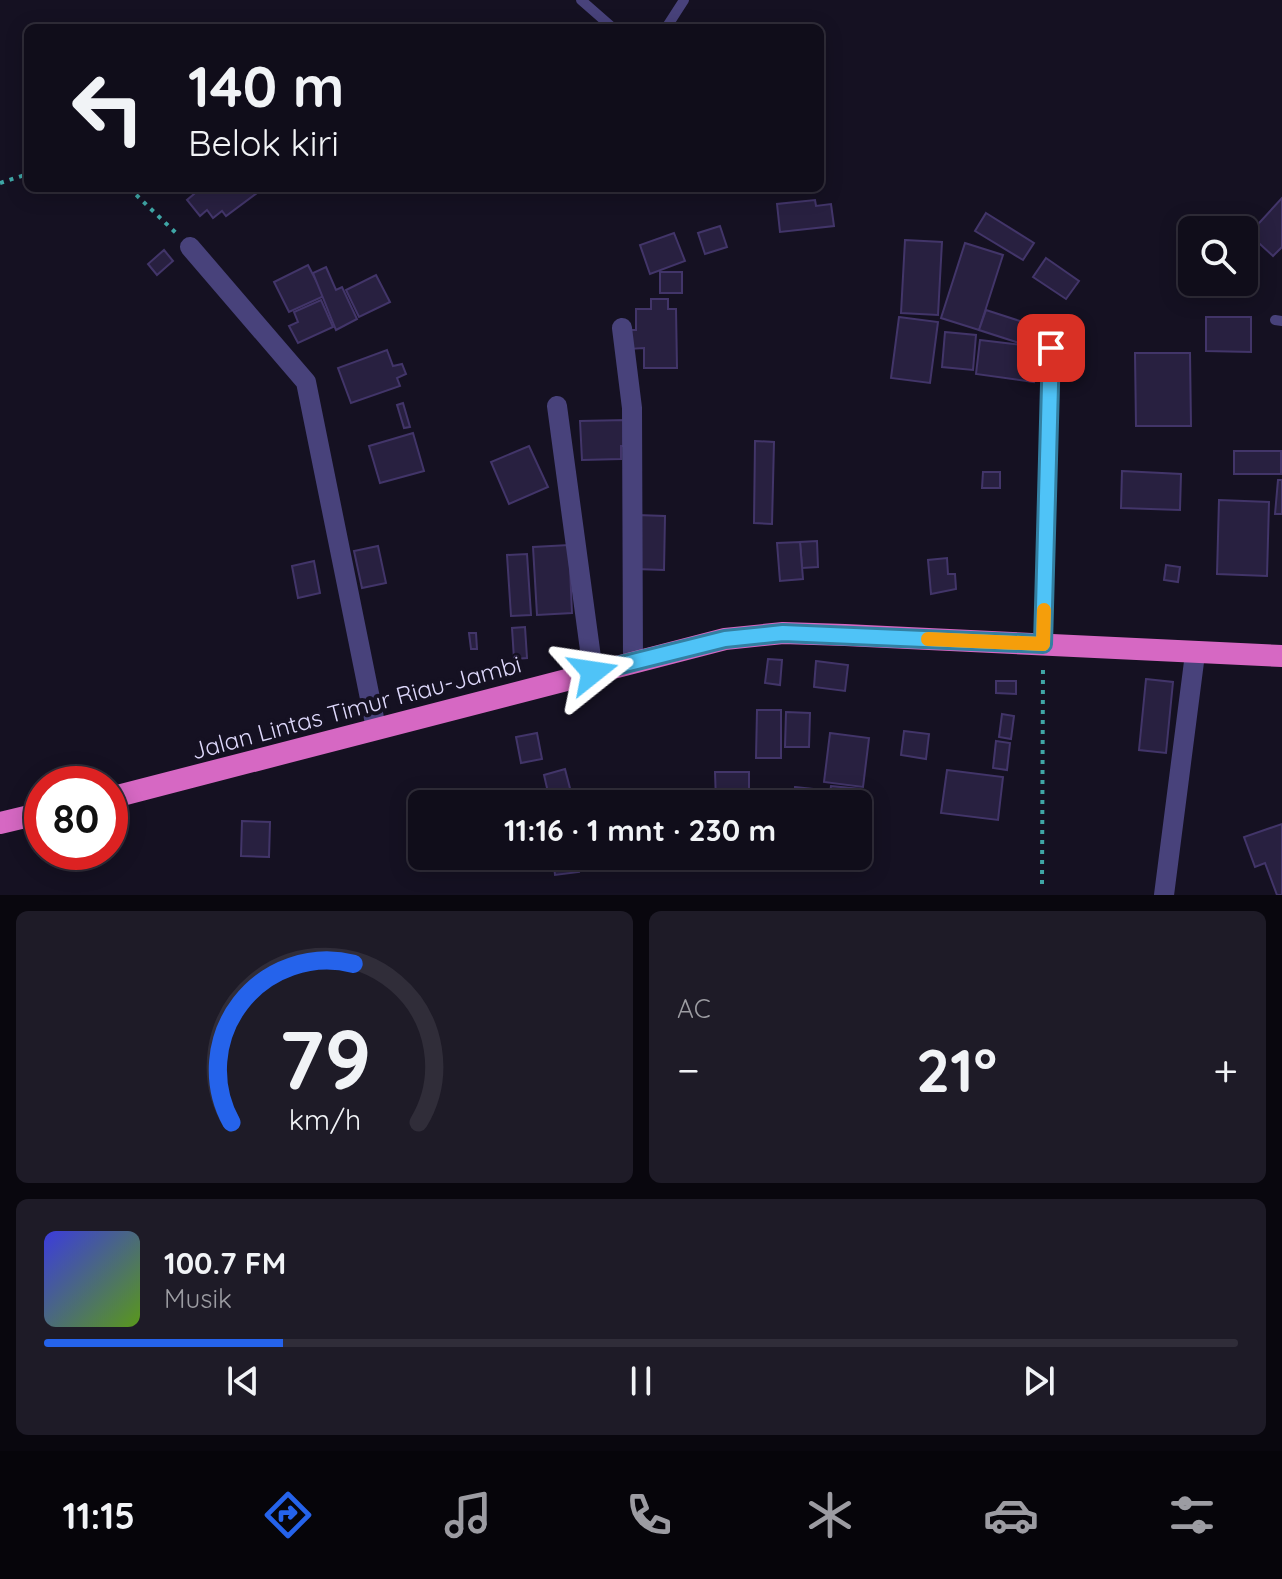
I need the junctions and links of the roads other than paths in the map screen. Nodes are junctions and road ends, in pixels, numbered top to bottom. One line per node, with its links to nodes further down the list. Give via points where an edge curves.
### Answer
1 (581, 0): 3 (lane)
2 (684, 0): 4 (lane)
3 (608, 24)
4 (669, 24)
5 (190, 247): 14 (street, via 306,382)
6 (622, 328): 12 (street, via 632,408)
7 (1051, 348): 9 (lane)
8 (557, 406): 13 (street)
9 (1043, 644): 10 (highway, Jalan Lintas Timur Riau-Jambi); 12 (highway, Jalan Lintas Timur Riau-Jambi, via 783,633 725,639)
10 (1195, 654): 11 (highway, Jalan Lintas Timur Riau-Jambi); 18 (street)
11 (1282, 656)
12 (633, 662): 13 (highway, Jalan Lintas Timur Riau-Jambi)
13 (593, 672): 14 (highway, Jalan Lintas Timur Riau-Jambi)
14 (376, 728): 15 (highway, Jalan Lintas Timur Riau-Jambi)
15 (128, 793)
16 (24, 817): 17 (highway)
17 (0, 823)
18 (1164, 895)

